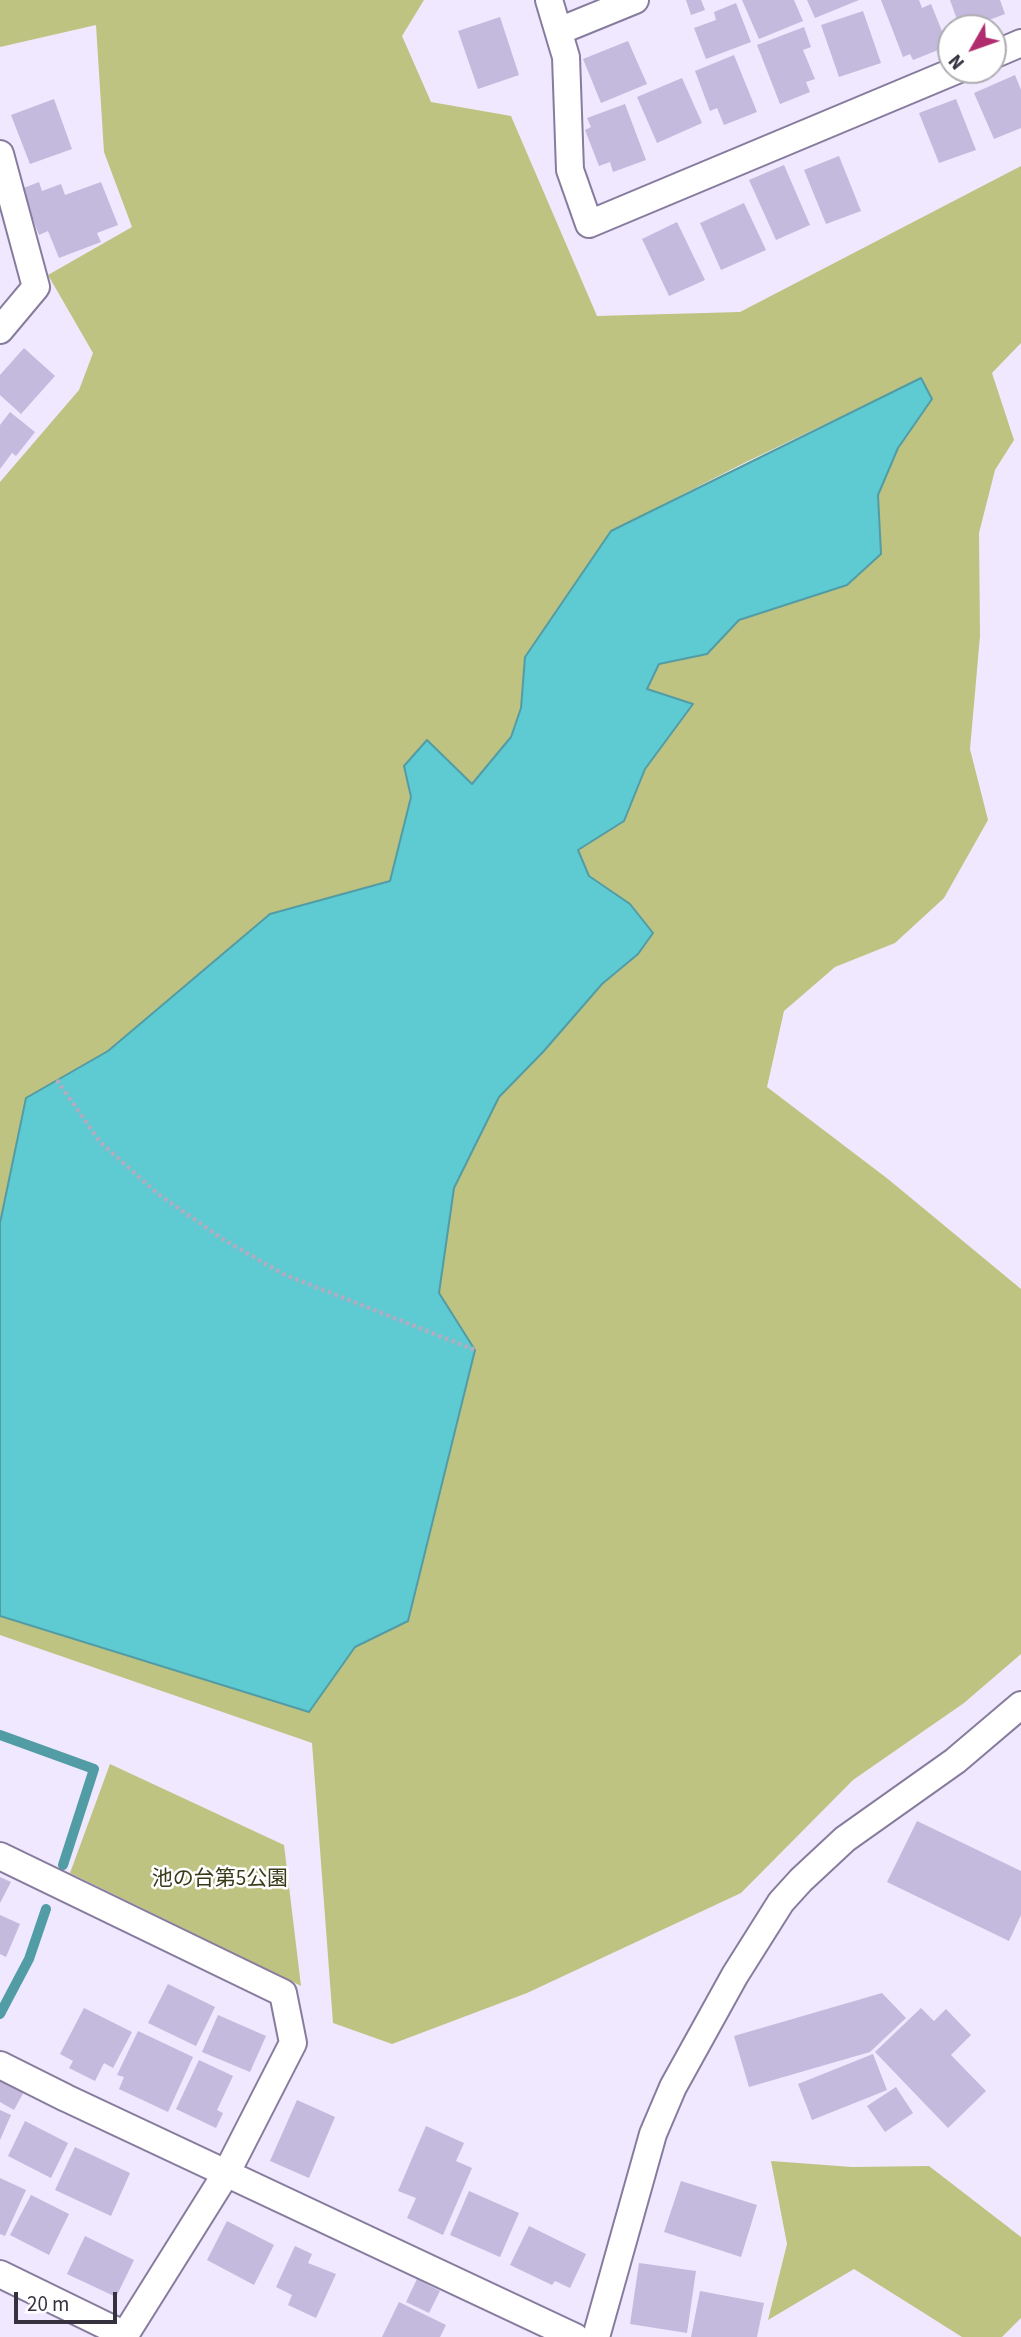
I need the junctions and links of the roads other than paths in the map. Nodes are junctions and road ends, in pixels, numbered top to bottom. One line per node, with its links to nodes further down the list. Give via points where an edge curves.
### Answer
1 (549, 0): 3 (street)
2 (635, 0): 3 (street)
3 (559, 31): 4 (street, via 566,57 570,170 589,224)
4 (937, 78)
5 (0, 154): 6 (street, via 36,287)
6 (0, 330)
7 (1021, 1705): 13 (street, via 955,1761 845,1839 781,1902 734,1975 663,2110)
8 (0, 1856): 10 (street, via 283,1993 293,2043)
9 (0, 2065): 10 (street)
10 (227, 2172): 11 (street, via 125,2334); 12 (street)
11 (0, 2274)
12 (575, 2337)
13 (596, 2337)

